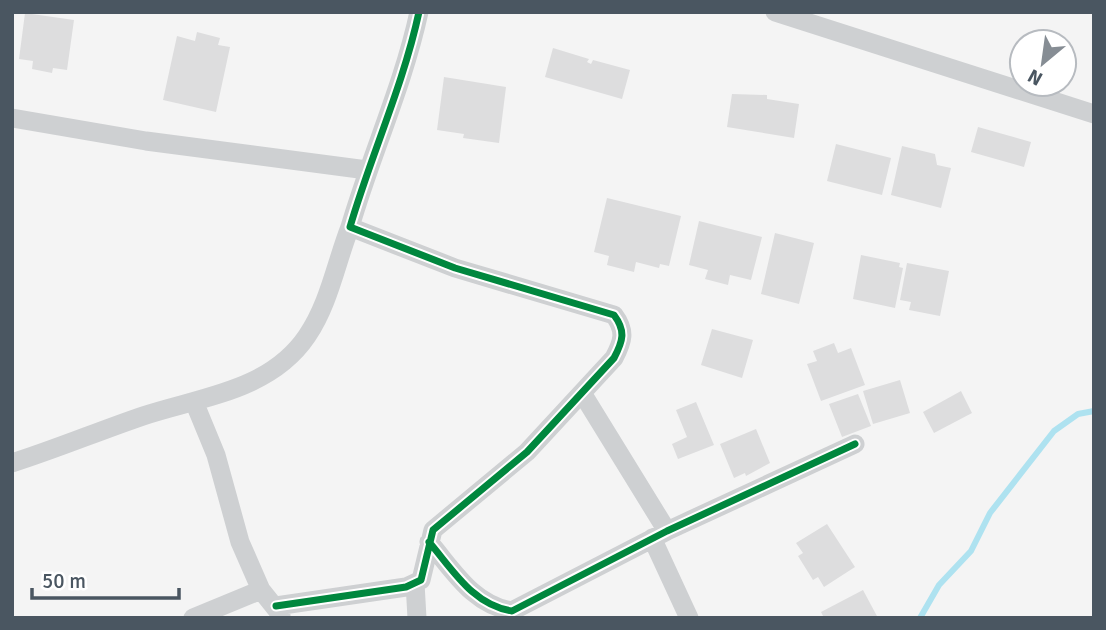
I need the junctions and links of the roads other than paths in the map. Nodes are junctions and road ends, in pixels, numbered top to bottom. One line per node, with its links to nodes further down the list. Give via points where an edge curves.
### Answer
1 (418, 12): 5 (street, via 401,80)
2 (775, 12): 3 (street)
3 (1094, 114)
4 (12, 118): 5 (street)
5 (366, 170): 6 (street)
6 (350, 227): 7 (street, via 455,268 614,315 622,326 623,340 614,358); 8 (street, via 324,303 306,337 277,367 256,380)
7 (582, 393): 11 (street); 12 (street, via 527,452 433,530)
8 (195, 404): 10 (street, via 145,415); 14 (street, via 216,455 240,542)
9 (855, 444): 11 (street)
10 (12, 463)
11 (659, 535): 16 (street); 19 (street)
12 (429, 542): 13 (street, via 424,573); 16 (street, via 479,600)
13 (415, 583): 15 (street); 18 (street)
14 (261, 590): 15 (street); 17 (street)
15 (279, 612)
16 (513, 614)
17 (194, 618)
18 (417, 618)
19 (689, 618)

